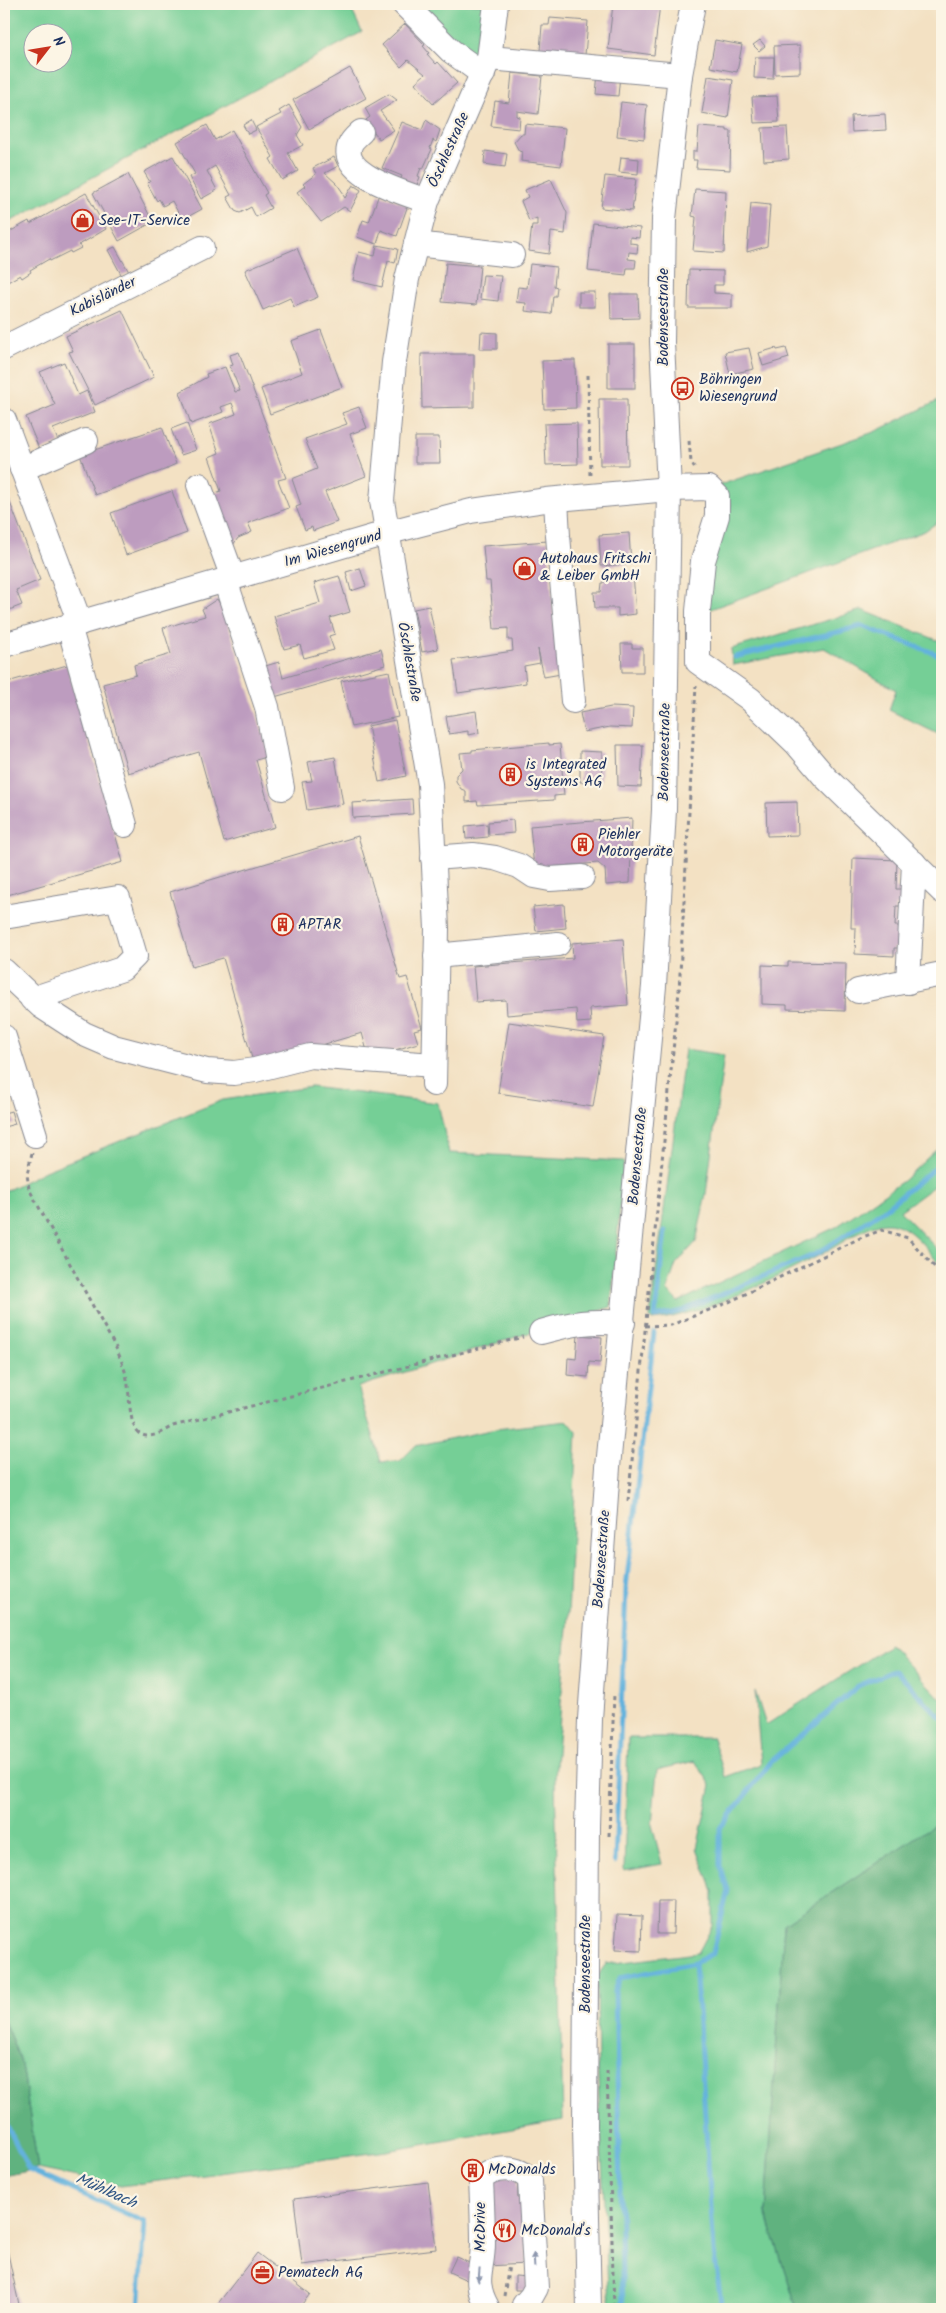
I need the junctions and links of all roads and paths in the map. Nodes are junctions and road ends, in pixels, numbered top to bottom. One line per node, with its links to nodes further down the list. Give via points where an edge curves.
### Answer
1 (404, 4): 4 (street, via 451,51)
2 (496, 4): 4 (street, Öschlestraße)
3 (693, 4): 5 (street, Bodenseestraße)
4 (486, 66): 5 (street); 7 (street, Öschlestraße)
5 (680, 75): 17 (street, Bodenseestraße, via 664,219 662,342)
6 (362, 132): 7 (street, via 350,143 349,152 351,162 360,173)
7 (427, 201): 8 (street, Öschlestraße)
8 (416, 244): 10 (street); 20 (street, Öschlestraße, via 394,362 382,502)
9 (202, 248): 11 (street, Kabisländer)
10 (512, 255)
11 (4, 348)
12 (588, 375): 18 (path)
13 (4, 420): 15 (street)
14 (86, 441): 15 (street)
15 (15, 459): 22 (street)
16 (199, 485): 21 (street)
17 (669, 489): 18 (street, Im Wiesengrund); 24 (street, Im Wiesengrund, via 703,487 717,496 718,516 706,550 700,586); 43 (street, Bodenseestraße, via 663,829)
18 (590, 496): 19 (street, Im Wiesengrund)
19 (556, 500): 20 (street, Im Wiesengrund, via 471,511); 25 (street)
20 (386, 533): 21 (street, Im Wiesengrund); 28 (street, Öschlestraße, via 430,784)
21 (229, 579): 22 (street, Im Wiesengrund); 26 (street, via 268,707)
22 (74, 625): 23 (street, Im Wiesengrund); 27 (street)
23 (4, 645)
24 (698, 662): 29 (street, via 750,700); 43 (path, via 679,990)
25 (572, 702)
26 (282, 788)
27 (125, 825)
28 (434, 858): 30 (street, via 473,855 495,858 550,880); 34 (street, Öschlestraße)
29 (914, 863): 31 (street); 37 (street)
30 (582, 877)
31 (942, 891)
32 (4, 917): 39 (street, via 118,898 135,956 122,969)
33 (558, 944): 34 (street)
34 (436, 956): 39 (street, Öschlestraße, via 434,1074 310,1056 255,1070 207,1071 114,1047 84,1034)
35 (4, 972): 39 (street)
36 (942, 974): 37 (street)
37 (908, 982): 38 (street)
38 (858, 990)
39 (32, 999)
40 (4, 1037): 41 (street)
41 (35, 1135): 44 (path, via 27,1174 29,1189 117,1350 127,1378 132,1421 136,1431 142,1435 149,1436 172,1426)
42 (942, 1275): 43 (path, via 908,1238 882,1230 728,1303 671,1325)
43 (634, 1324): 44 (street, via 592,1320); 45 (path); 51 (street, Bodenseestraße, via 608,1467 590,1729 585,2126)
44 (542, 1332)
45 (627, 1506)
46 (614, 1691): 47 (path)
47 (609, 1840)
48 (607, 2070): 52 (path)
49 (509, 2265): 50 (path)
50 (504, 2308): 50 (street, McDrive, one-way to 50, via 531,2297 536,2288 530,2182 526,2174 519,2171 492,2170 481,2180 483,2246 478,2280 480,2293)
51 (589, 2309)
52 (614, 2309)

